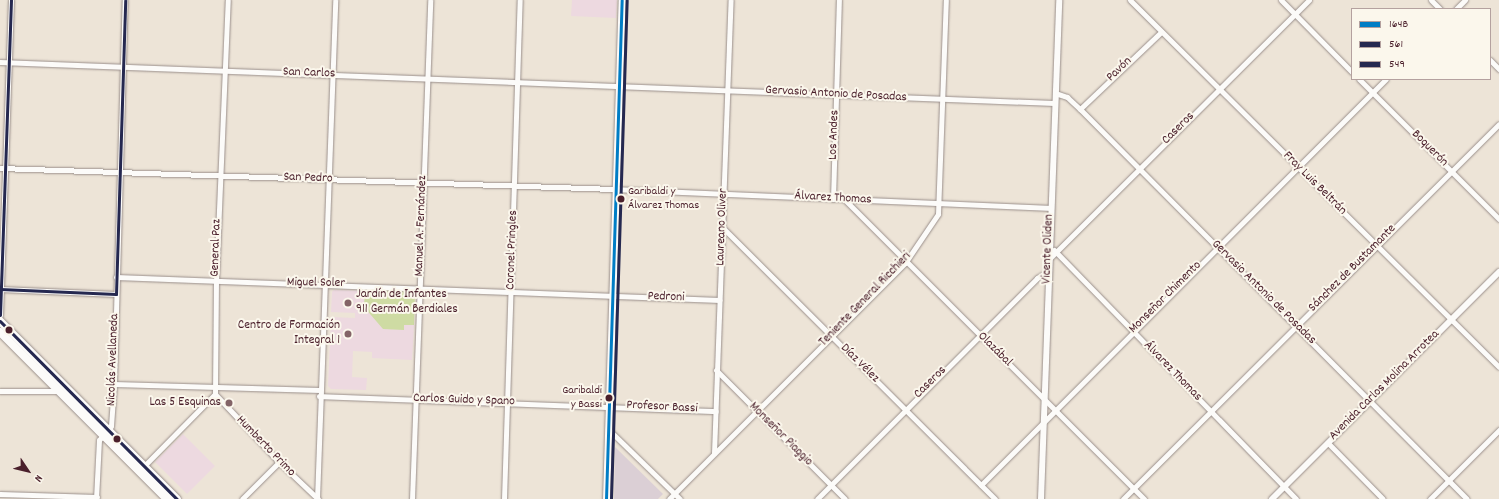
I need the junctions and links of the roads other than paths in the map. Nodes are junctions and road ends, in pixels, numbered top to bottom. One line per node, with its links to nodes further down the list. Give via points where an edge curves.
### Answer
1 (11, 0): 23 (street)
2 (125, 0): 24 (street, Nicolás Avellaneda)
3 (228, 0): 26 (street, General Paz)
4 (335, 0): 28 (street)
5 (430, 0): 29 (street, Manuel A. Fernández)
6 (520, 0): 32 (street, Coronel Pringles)
7 (622, 0): 33 (main road)
8 (730, 0): 35 (street, Laureano Oliver)
9 (839, 0): 38 (street, Los Andes)
10 (946, 0): 39 (street, Teniente General Ricchieri)
11 (1059, 0): 36 (street, Vicente Oliden)
12 (1130, 0): 20 (street, Fray Luis Beltrán)
13 (1281, 0): 19 (street)
14 (1309, 0): 19 (street, Caseros)
15 (1431, 0): 17 (street)
16 (1465, 0): 18 (street)
17 (1439, 8)
18 (1457, 8)
19 (1295, 14): 27 (street); 34 (street, Caseros)
20 (1161, 32): 34 (street, Fray Luis Beltrán); 41 (street, Pavón)
21 (1491, 61): 25 (street)
22 (0, 62): 23 (street, San Carlos)
23 (10, 62): 24 (street, San Carlos); 45 (street)
24 (123, 66): 26 (street, San Carlos); 48 (street, Nicolás Avellaneda)
25 (1499, 69)
26 (226, 71): 28 (street, San Carlos); 49 (street, General Paz)
27 (1351, 71)
28 (332, 75): 29 (street, San Carlos); 50 (street)
29 (427, 79): 32 (street, San Carlos); 51 (street, Manuel A. Fernández)
30 (1360, 80): 37 (street, Boquerón)
31 (1385, 80): 37 (street, Monseñor Chimento)
32 (518, 83): 33 (street, San Carlos); 52 (street, Coronel Pringles)
33 (619, 86): 35 (street, Gervasio Antonio de Posadas); 53 (main road)
34 (1219, 89): 43 (street, Fray Luis Beltrán); 46 (street, Caseros)
35 (728, 90): 38 (street, Gervasio Antonio de Posadas); 54 (street, Laureano Oliver)
36 (1055, 92): 40 (street, Vicente Oliden); 41 (street, Gervasio Antonio de Posadas, via 1067,97)
37 (1372, 93): 43 (street, Monseñor Chimento); 47 (street, Boquerón)
38 (836, 94): 39 (street, Gervasio Antonio de Posadas); 55 (street, Los Andes)
39 (941, 100): 40 (street, Gervasio Antonio de Posadas); 57 (street, Teniente General Ricchieri)
40 (1054, 104): 58 (street, Vicente Oliden)
41 (1080, 109): 46 (street, Gervasio Antonio de Posadas)
42 (1499, 124): 47 (street, Sánchez de Bustamante)
43 (1296, 167): 62 (street, Monseñor Chimento); 63 (street, Fray Luis Beltrán)
44 (0, 168): 45 (street, San Pedro)
45 (6, 168): 48 (street, San Pedro); 73 (street)
46 (1140, 168): 62 (street, Gervasio Antonio de Posadas); 64 (street, Caseros)
47 (1451, 171): 59 (street, Boquerón); 63 (street, Sánchez de Bustamante)
48 (119, 174): 49 (street, San Pedro); 69 (street, Nicolás Avellaneda)
49 (220, 177): 50 (street, San Pedro); 70 (street, General Paz)
50 (329, 180): 51 (street, San Pedro); 71 (street)
51 (424, 184): 52 (street, San Pedro); 72 (street, Manuel A. Fernández)
52 (515, 187): 53 (street, San Pedro); 74 (street, Coronel Pringles)
53 (615, 189): 54 (street, Álvarez Thomas); 76 (main road)
54 (724, 195): 55 (street, Álvarez Thomas); 60 (street, Laureano Oliver)
55 (833, 199): 56 (street, Álvarez Thomas)
56 (845, 200): 57 (street, Álvarez Thomas); 66 (street, Olazábal)
57 (940, 203): 58 (street, Álvarez Thomas); 66 (street, Teniente General Ricchieri, via 938,214)
58 (1050, 208): 61 (street, Vicente Oliden)
59 (1499, 219)
60 (723, 228): 77 (street, Laureano Oliver); 85 (street, Díaz Vélez)
61 (1049, 245): 64 (street, Álvarez Thomas); 65 (street, Vicente Oliden)
62 (1217, 246): 81 (street, Gervasio Antonio de Posadas); 83 (street, Monseñor Chimento)
63 (1375, 246): 79 (street, Fray Luis Beltrán); 81 (street, Sánchez de Bustamante)
64 (1056, 252): 65 (street, Caseros); 83 (street, Álvarez Thomas)
65 (1049, 259): 67 (street, Vicente Oliden)
66 (905, 263): 84 (street, Olazábal); 85 (street, Teniente General Ricchieri)
67 (1048, 272): 84 (street, Caseros, via 1037,278); 95 (street, Vicente Oliden)
68 (1499, 272): 79 (street, Avenida Carlos Molina Arrotea)
69 (116, 277): 70 (street, Miguel Soler); 75 (street, Nicolás Avellaneda)
70 (216, 281): 71 (street, Miguel Soler); 89 (street, General Paz)
71 (324, 284): 72 (street, Miguel Soler); 90 (street)
72 (419, 288): 74 (street, Miguel Soler); 96 (street, Manuel A. Fernández)
73 (1, 289): 75 (street); 78 (street)
74 (512, 292): 76 (street, Miguel Soler); 98 (street, Coronel Pringles)
75 (116, 294): 88 (street, Nicolás Avellaneda)
76 (612, 295): 77 (street, Pedroni); 99 (main road)
77 (720, 300): 87 (street, Laureano Oliver)
78 (0, 315)
79 (1450, 320): 86 (street, Fray Luis Beltrán); 97 (street, Avenida Carlos Molina Arrotea)
80 (0, 321): 108 (main road)
81 (1295, 326): 97 (street, Gervasio Antonio de Posadas); 104 (street, Sánchez de Bustamante)
82 (0, 332): 92 (main road)
83 (1132, 332): 100 (street, Monseñor Chimento); 104 (street, Álvarez Thomas)
84 (979, 335): 95 (street, Olazábal); 101 (street, Caseros)
85 (831, 336): 101 (street, Díaz Vélez); 103 (street, Teniente General Ricchieri)
86 (1499, 367)
87 (716, 370): 102 (street, Laureano Oliver); 103 (street, Monseñor Piaggio)
88 (114, 384): 89 (street); 108 (street, Nicolás Avellaneda, via 111,423)
89 (213, 387): 90 (street); 93 (street, General Paz)
90 (320, 390): 94 (street)
91 (0, 391): 92 (street)
92 (59, 391): 108 (main road)
93 (215, 394): 111 (street, Humberto Primo); 112 (street)
94 (319, 396): 96 (street, Carlos Guido y Spano); 124 (street)
95 (1044, 398): 100 (street, Olazábal); 105 (street, Vicente Oliden)
96 (416, 400): 98 (street, Carlos Guido y Spano); 125 (street, Manuel A. Fernández)
97 (1370, 401): 109 (street, Avenida Carlos Molina Arrotea); 113 (street, Gervasio Antonio de Posadas)
98 (508, 402): 99 (street, Carlos Guido y Spano); 126 (street, Coronel Pringles)
99 (608, 406): 102 (street, Profesor Bassi); 106 (main road)
100 (1054, 409): 105 (street, Monseñor Chimento); 117 (street, Olazábal)
101 (905, 410): 114 (street, Caseros); 115 (street, Díaz Vélez)
102 (716, 411): 110 (street, Laureano Oliver)
103 (757, 411): 110 (street, Teniente General Ricchieri); 114 (street, Monseñor Piaggio)
104 (1210, 411): 116 (street, Álvarez Thomas); 117 (street, Sánchez de Bustamante)
105 (1043, 421): 115 (street, Monseñor Chimento); 133 (street, Vicente Oliden)
106 (608, 430): 118 (street); 127 (main road)
107 (1499, 430): 113 (street)
108 (105, 433): 112 (main road); 120 (street, Nicolás Avellaneda, via 99,440); 121 (main road)
109 (1328, 443): 116 (street, Avenida Carlos Molina Arrotea); 138 (street)
110 (714, 453): 118 (street, Teniente General Ricchieri)
111 (279, 462): 123 (street); 124 (street, Humberto Primo)
112 (144, 466): 122 (main road)
113 (1448, 481): 139 (street); 140 (street, Gervasio Antonio de Posadas)
114 (831, 485): 130 (street, Caseros); 131 (street, Monseñor Piaggio)
115 (981, 485): 132 (street, Díaz Vélez)
116 (1284, 487): 136 (street, Avenida Carlos Molina Arrotea); 137 (street, Álvarez Thomas)
117 (1134, 488): 134 (street, Sánchez de Bustamante); 135 (street, Olazábal)
118 (675, 493): 128 (street, Teniente General Ricchieri); 129 (street)
119 (0, 494): 120 (street)
120 (96, 498)
121 (167, 499)
122 (177, 499)
123 (242, 499)
124 (318, 499)
125 (412, 499)
126 (504, 499)
127 (606, 499)
128 (669, 499)
129 (680, 499)
130 (817, 499)
131 (845, 499)
132 (995, 499)
133 (1041, 499)
134 (1123, 499)
135 (1144, 499)
136 (1272, 499)
137 (1296, 499)
138 (1383, 499)
139 (1430, 499)
140 (1467, 499)

